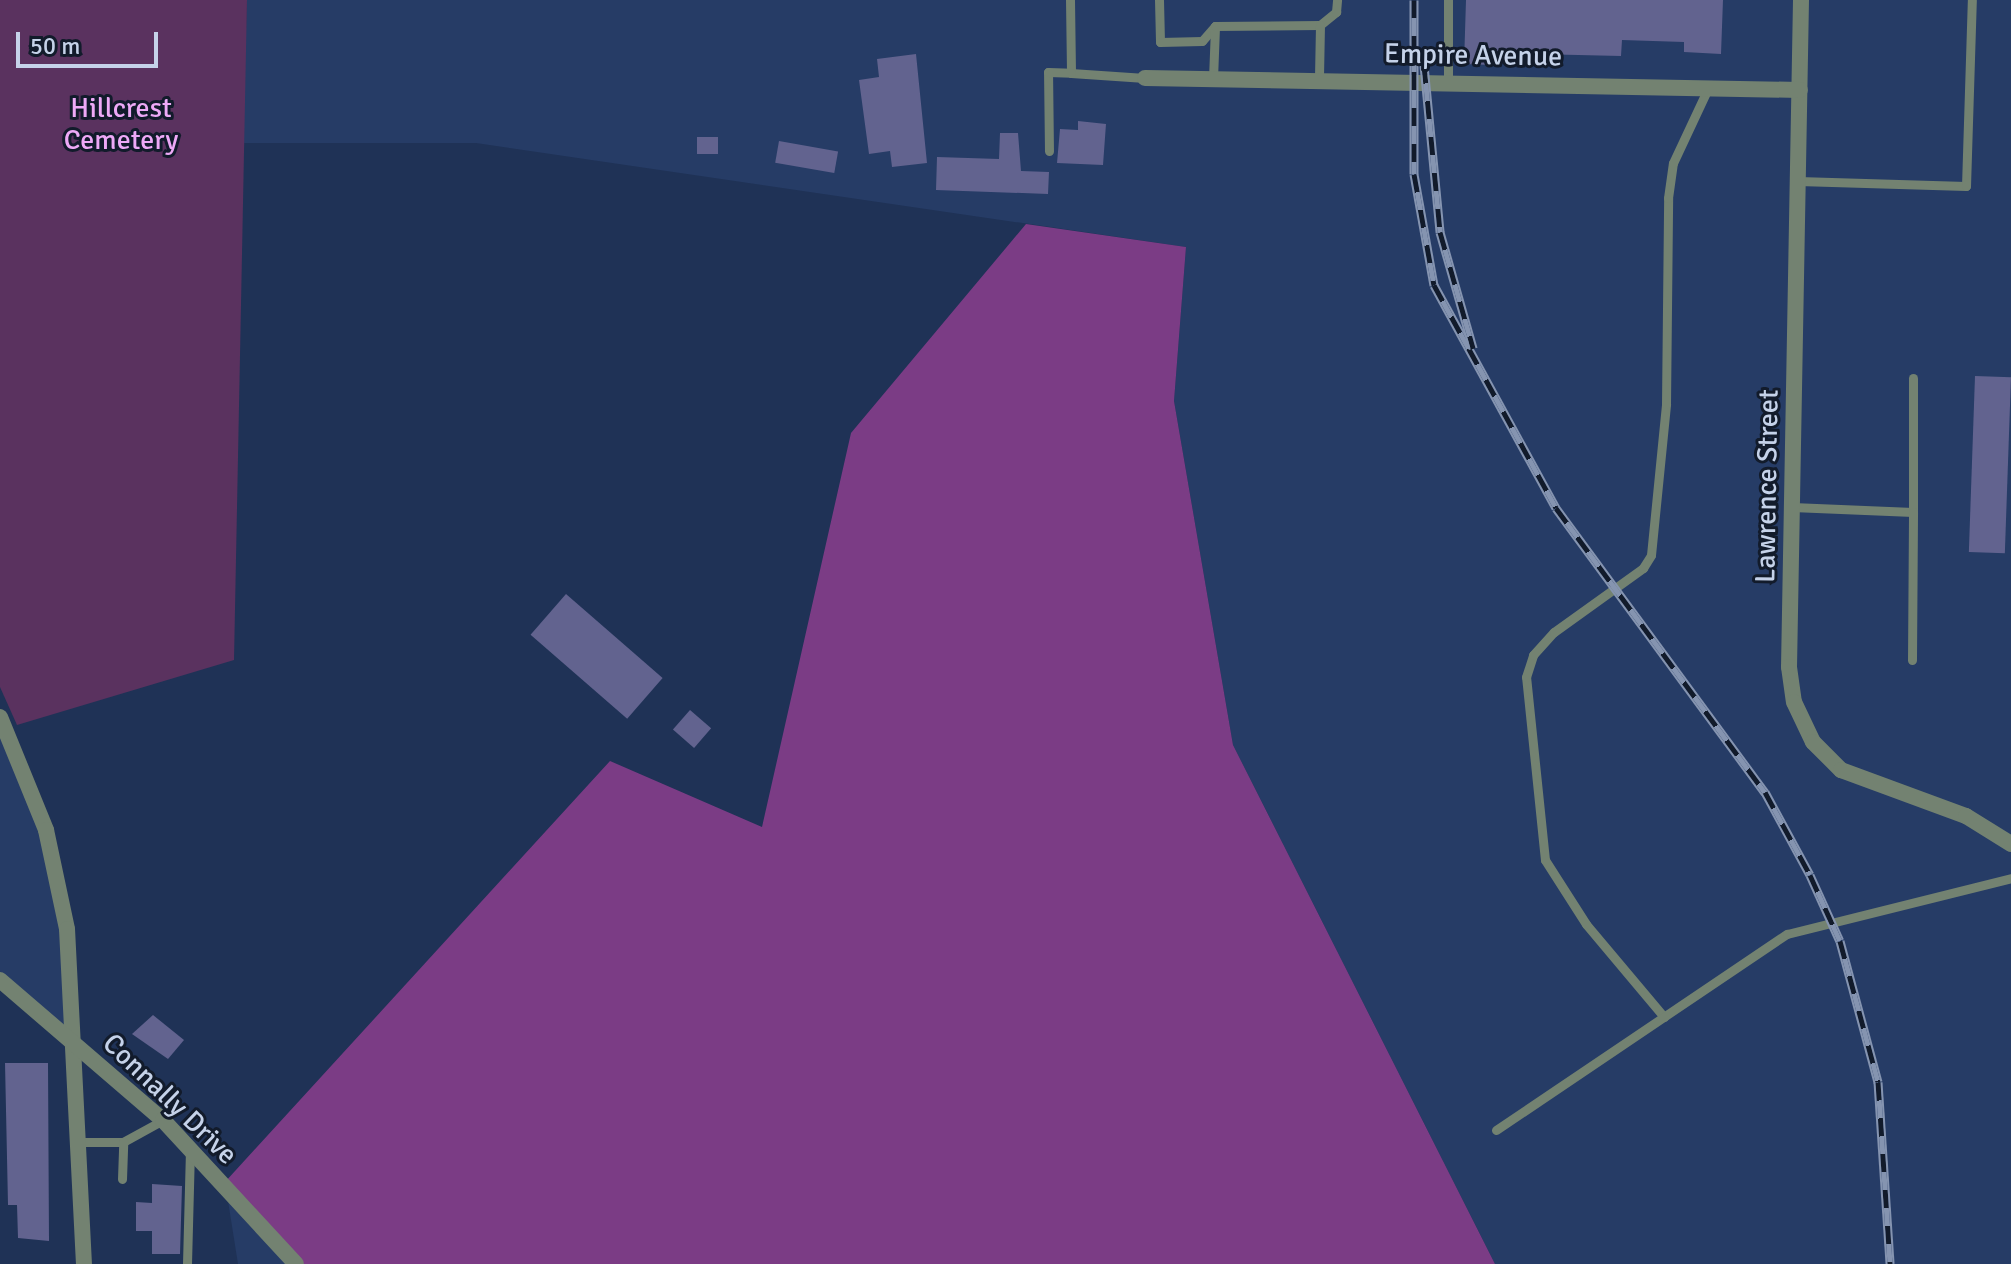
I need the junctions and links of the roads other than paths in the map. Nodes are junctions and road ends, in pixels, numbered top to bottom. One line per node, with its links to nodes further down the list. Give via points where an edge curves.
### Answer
1 (1070, 0): 9 (lane)
2 (1159, 0): 8 (lane, via 1160,42 1202,41)
3 (1337, 0): 7 (lane, via 1336,12)
4 (1448, 0): 13 (lane)
5 (1801, 0): 15 (street, Lawrence Street)
6 (1972, 0): 17 (lane, via 1966,186)
7 (1320, 25): 8 (lane); 12 (lane)
8 (1215, 26): 11 (lane)
9 (1071, 73): 10 (lane); 16 (lane, via 1048,72)
10 (1145, 78): 11 (street, Empire Avenue)
11 (1213, 79): 12 (street, Empire Avenue)
12 (1319, 79): 13 (street, Empire Avenue)
13 (1448, 80): 14 (street, Empire Avenue)
14 (1709, 85): 15 (street, Empire Avenue); 26 (lane, via 1673,163 1668,198 1666,404 1651,555 1643,568 1554,632 1533,655 1526,677 1545,860 1586,924)
15 (1800, 90): 17 (street, Lawrence Street)
16 (1049, 151)
17 (1798, 181): 19 (street, Lawrence Street)
18 (1913, 378): 20 (lane)
19 (1792, 507): 20 (lane); 23 (street, Lawrence Street, via 1789,667 1794,702 1813,742 1841,770 1870,786 1966,816)
20 (1913, 512): 21 (lane)
21 (1912, 660)
22 (0, 717): 27 (street, via 46,830 67,929)
23 (2011, 844)
24 (2011, 878): 26 (lane, via 1787,934)
25 (0, 980): 27 (street, Connally Drive)
26 (1664, 1017): 29 (lane)
27 (75, 1043): 28 (street, Connally Drive); 30 (street)
28 (163, 1120): 31 (lane); 32 (street, Connally Drive)
29 (1496, 1130)
30 (79, 1142): 31 (lane); 34 (street)
31 (123, 1142): 33 (lane)
32 (190, 1149): 35 (lane); 36 (street, Connally Drive)
33 (122, 1179)
34 (84, 1264)
35 (187, 1264)
36 (296, 1264)

